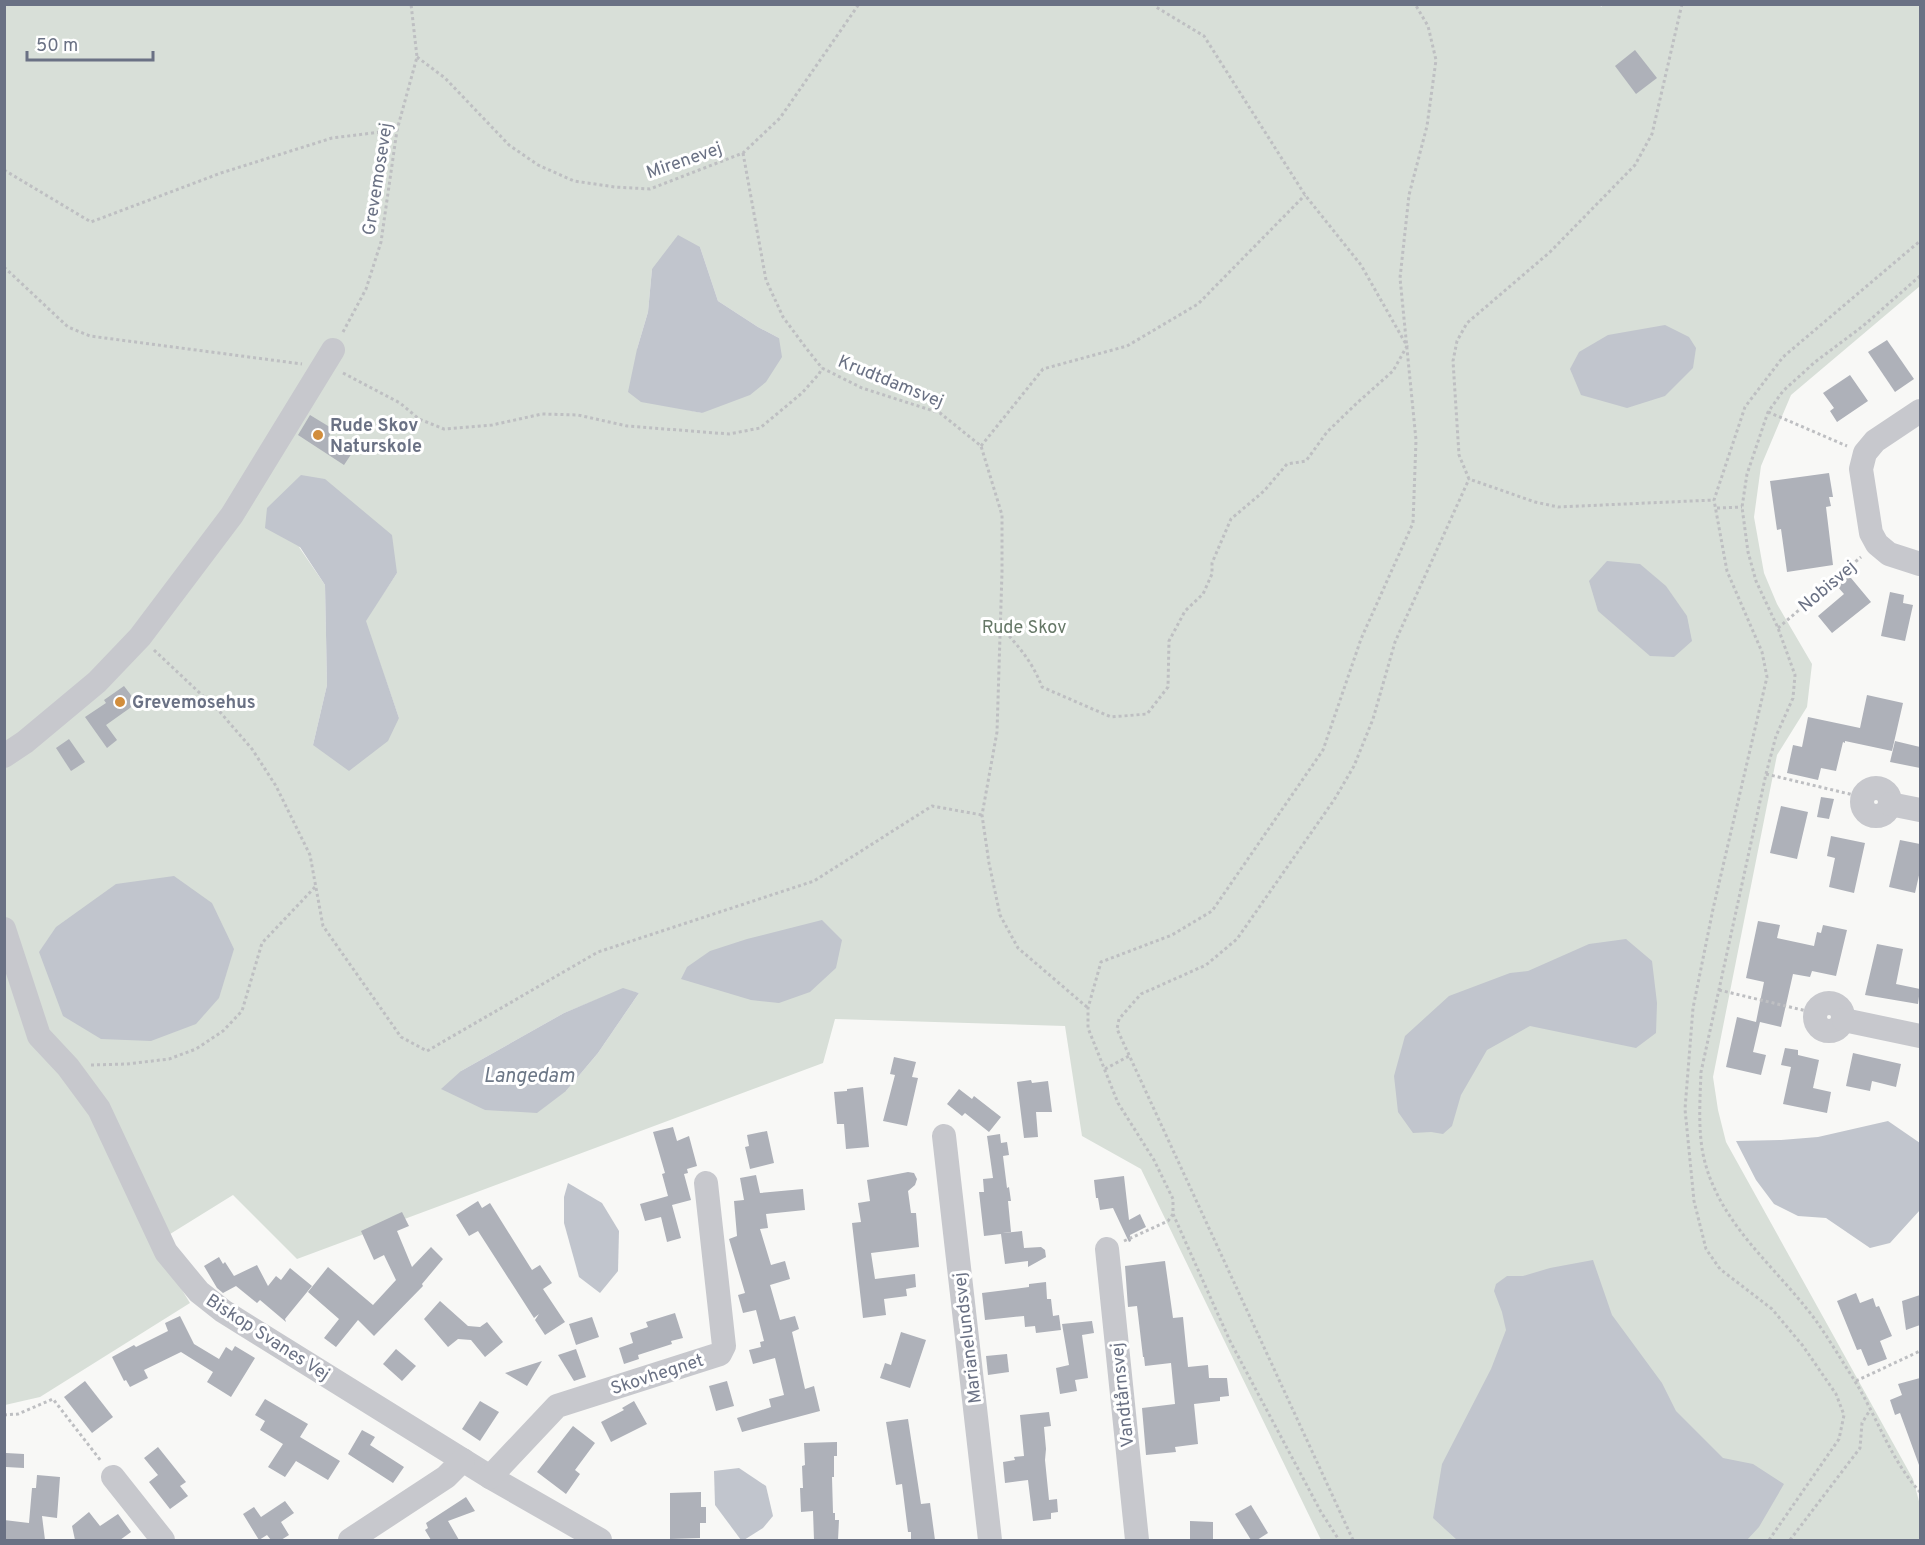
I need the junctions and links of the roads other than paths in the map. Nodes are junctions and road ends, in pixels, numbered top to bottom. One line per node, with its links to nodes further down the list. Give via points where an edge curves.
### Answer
1 (328, 360): 4 (street, via 232,515 140,637 96,682)
2 (1920, 411): 3 (street, via 1875,441 1865,453 1861,469 1871,533 1877,544 1890,554)
3 (1920, 564)
4 (4, 756)
5 (1862, 797): 6 (street, via 1871,788 1879,788 1890,797 1890,804)
6 (1920, 810)
7 (4, 929): 13 (street, Biskop Svanes Vej, via 39,1035 99,1109 166,1252 199,1292)
8 (1815, 1013): 9 (street, via 1816,1024 1829,1032 1836,1031 1844,1020)
9 (1920, 1036)
10 (944, 1136): 19 (street, Marianelundsvej)
11 (706, 1183): 15 (street, Skovhegnet, via 724,1346 720,1354 557,1406)
12 (1107, 1249): 20 (street, Vandtårnsvej)
13 (463, 1460): 15 (street, Biskop Svanes Vej); 17 (street, via 446,1477)
14 (114, 1477): 16 (street)
15 (490, 1477): 18 (street, Biskop Svanes Vej)
16 (163, 1540)
17 (350, 1540)
18 (600, 1540)
19 (990, 1540)
20 (1137, 1540)

